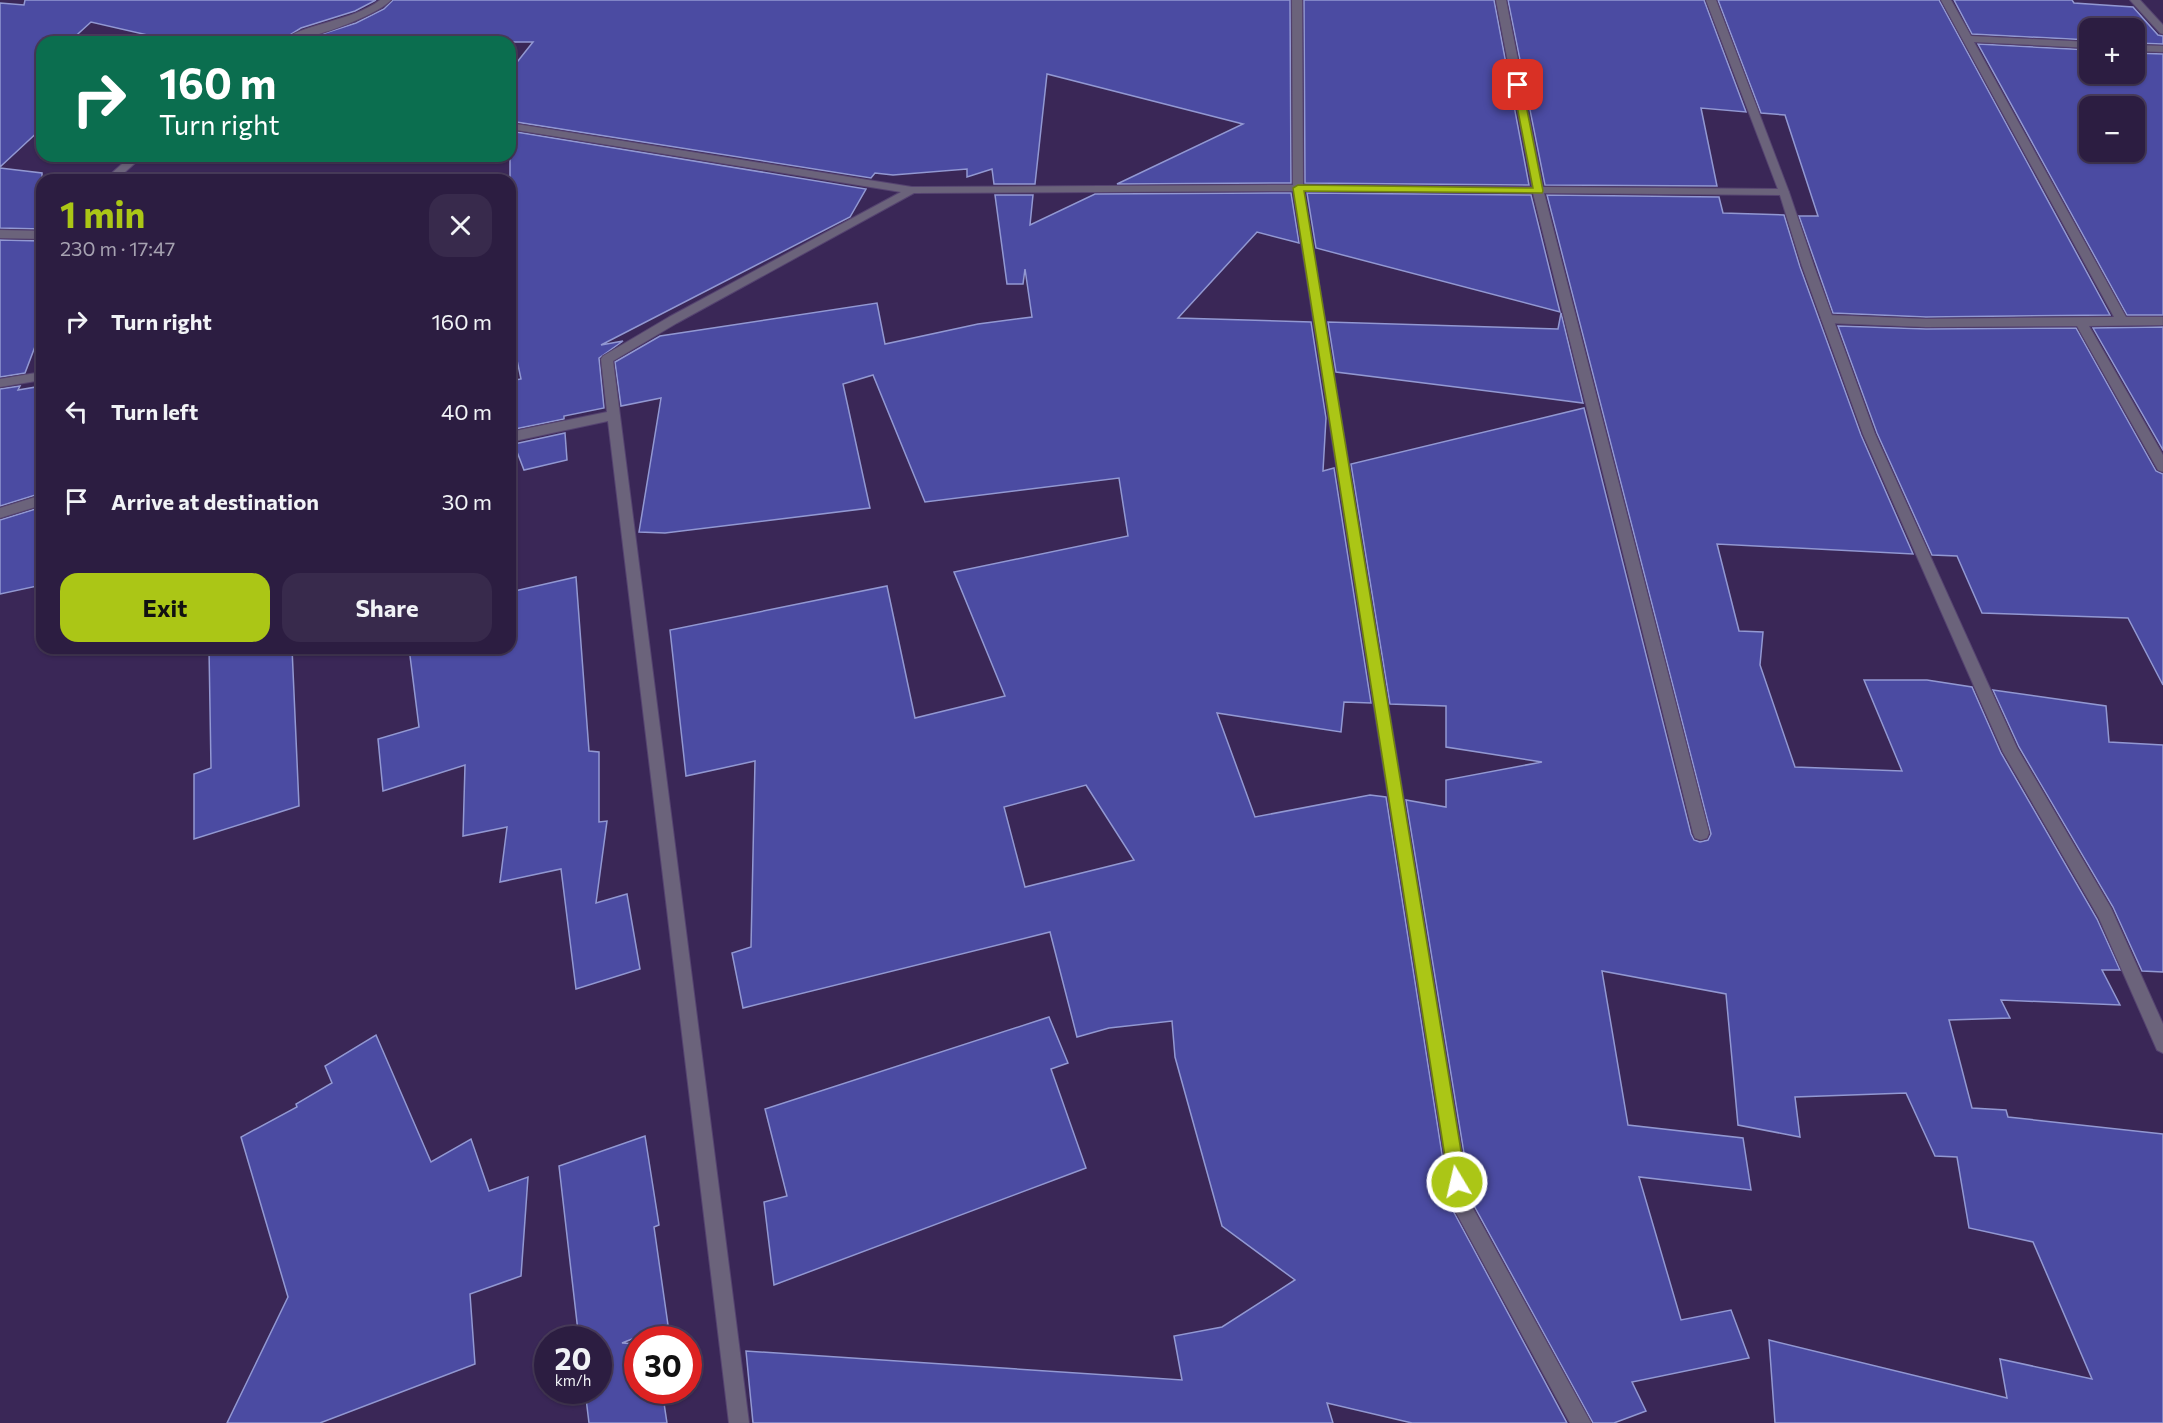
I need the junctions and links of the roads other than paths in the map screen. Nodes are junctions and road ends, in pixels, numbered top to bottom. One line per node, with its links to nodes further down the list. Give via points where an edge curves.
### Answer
1 (386, 0): 8 (street, via 374,11)
2 (1297, 0): 16 (street)
3 (1501, 0): 18 (street)
4 (1711, 0): 19 (street)
5 (1946, 0): 9 (street)
6 (2134, 0): 7 (street)
7 (2163, 31)
8 (297, 36)
9 (1967, 39): 10 (street); 23 (street)
10 (2079, 44)
11 (2145, 48): 12 (street)
12 (2163, 49)
13 (516, 127): 17 (street)
14 (131, 162): 15 (street)
15 (116, 174)
16 (1298, 188): 17 (street); 18 (street); 36 (street, via 1461,1205)
17 (912, 190): 28 (street, via 607,359)
18 (1538, 191): 19 (street); 33 (street)
19 (1784, 192): 22 (street)
20 (0, 234): 21 (street)
21 (36, 236)
22 (1827, 319): 25 (street); 34 (street, via 1869,434 2011,752 2105,913)
23 (2122, 321): 24 (street); 25 (street)
24 (2163, 321)
25 (2081, 322): 30 (street)
26 (36, 377): 27 (street)
27 (0, 383)
28 (614, 415): 29 (street); 35 (street)
29 (516, 436)
30 (2163, 467)
31 (36, 502): 32 (street)
32 (0, 513)
33 (1701, 833)
34 (2163, 1044)
35 (739, 1423)
36 (1581, 1423)

